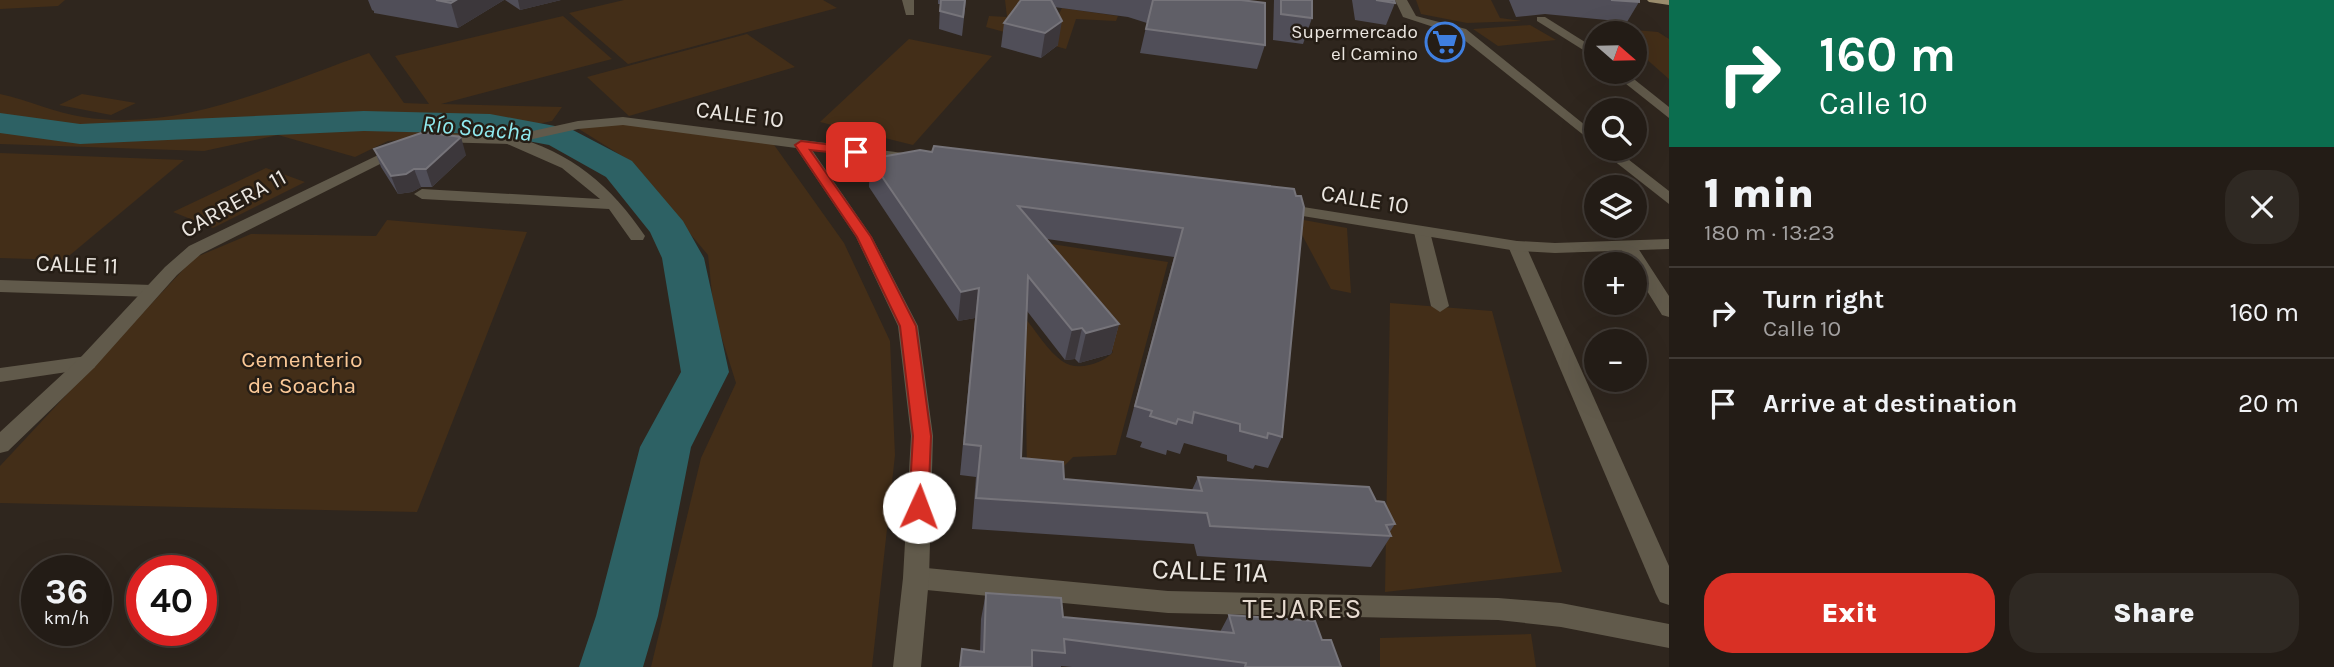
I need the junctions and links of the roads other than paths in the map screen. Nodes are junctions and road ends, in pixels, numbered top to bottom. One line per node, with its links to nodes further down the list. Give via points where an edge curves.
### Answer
1 (908, 0): 5 (street)
2 (1401, 0): 11 (street, via 1407,15 1453,27)
3 (1653, 0): 4 (main road)
4 (1669, 2)
5 (910, 13)
6 (1541, 19): 7 (street)
7 (1584, 45)
8 (1632, 84): 9 (street)
9 (1669, 114)
10 (555, 130): 12 (street, CARRERA 11); 13 (street, CALLE 10, via 623,121)
11 (1584, 131)
12 (516, 139): 19 (street, via 565,161); 26 (street, CARRERA 11, via 433,139 393,150 220,235 195,250)
13 (801, 145): 14 (street, CALLE 10); 32 (street, via 864,237 908,326 922,436)
14 (925, 160)
15 (1621, 161): 17 (street)
16 (422, 194): 19 (street)
17 (1669, 199)
18 (1256, 204): 20 (street, CALLE 10)
19 (616, 205): 21 (street)
20 (1422, 232): 23 (street, CALLE 10); 27 (street)
21 (636, 236)
22 (1669, 244): 24 (street, CALLE 10)
23 (1517, 246): 24 (street, CALLE 10); 33 (street)
24 (1628, 246): 28 (street)
25 (0, 286): 26 (street, CALLE 11)
26 (152, 291): 29 (street, CARRERA 11)
27 (1440, 306)
28 (1669, 311)
29 (87, 363): 30 (street); 31 (street, CARRERA 11)
30 (0, 375)
31 (0, 445)
32 (916, 578): 34 (street, CALLE 11A, via 1168,602 1498,609 1561,615); 35 (street)
33 (1669, 594)
34 (1669, 636)
35 (907, 667)

